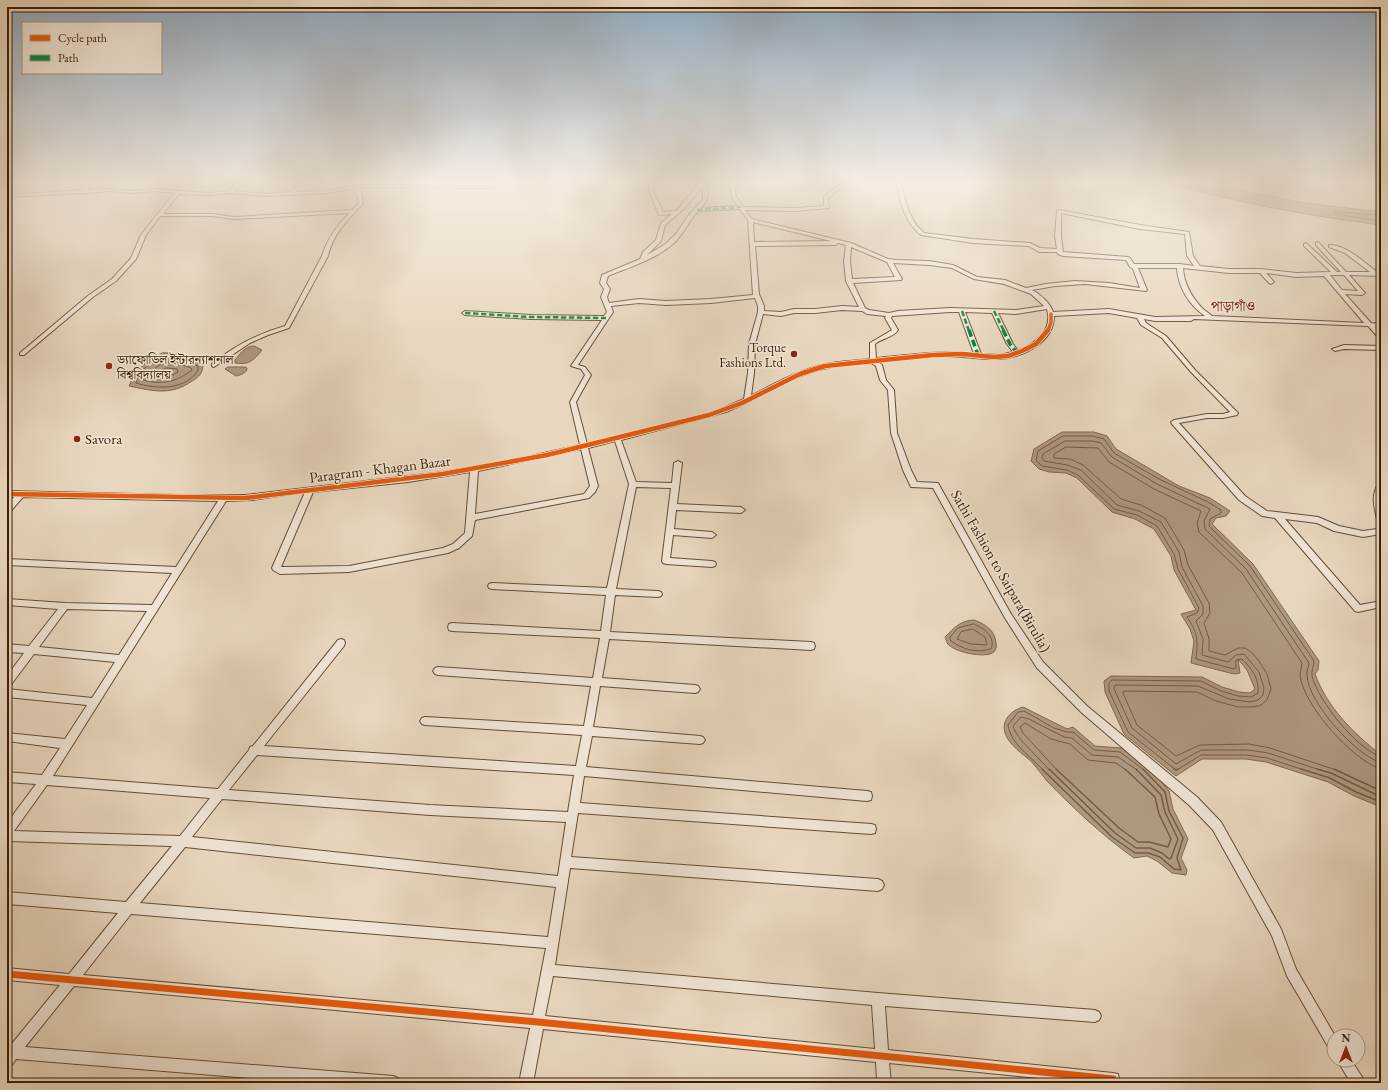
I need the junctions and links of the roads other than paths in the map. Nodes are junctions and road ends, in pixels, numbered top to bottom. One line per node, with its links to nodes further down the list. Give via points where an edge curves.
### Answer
1 (145, 234): 48 (street, via 133,259 114,280)
2 (335, 234): 51 (street, via 287,327 243,343)
3 (660, 234): 16 (street, via 658,241 645,253)
4 (678, 234): 16 (street, via 665,247)
5 (751, 234): 10 (street)
6 (806, 234): 11 (street)
7 (923, 234): 15 (street, via 973,241 1023,244 1039,250)
8 (1058, 234): 15 (street)
9 (1187, 234): 20 (street, via 1190,256)
10 (752, 244): 11 (street); 30 (street)
11 (847, 244): 17 (street); 26 (street)
12 (1318, 244): 23 (street)
13 (1306, 245): 22 (street)
14 (1331, 246): 24 (street, via 1347,252)
15 (1060, 251): 18 (street, via 1063,254 1128,259)
16 (642, 260): 31 (street, via 605,275 603,283 607,289 604,297)
17 (889, 260): 26 (street, via 899,279); 28 (street, via 953,267 976,278 1005,282)
18 (1134, 266): 19 (street); 28 (street, via 1144,290 1086,283 1056,284)
19 (1180, 266): 20 (street); 41 (street, via 1182,286)
20 (1198, 268): 21 (street)
21 (1261, 271): 25 (street, via 1296,275); 27 (street)
22 (1335, 273): 23 (street); 25 (street)
23 (1344, 273): 24 (street); 29 (street, via 1362,293)
24 (1378, 273)
25 (1326, 274): 29 (street)
26 (849, 281): 32 (street)
27 (1271, 282)
28 (1027, 290): 35 (street)
29 (1341, 292): 42 (street)
30 (756, 296): 31 (street, via 710,301 639,301); 36 (street)
31 (607, 305): 40 (street, via 610,312)
32 (863, 310): 36 (street, via 842,308 781,314); 38 (street)
33 (962, 311): 34 (street); 38 (street, via 940,310); 49 (street)
34 (994, 311): 35 (street); 47 (street)
35 (1050, 311): 39 (street, via 1109,312); 47 (street, Paragram - Khagan Bazar, via 1050,331 1032,346)
36 (762, 312): 52 (street, via 752,344)
37 (466, 313): 40 (street)
38 (890, 315): 50 (street, via 888,318 895,330 872,344)
39 (1140, 316): 41 (street, via 1165,319); 67 (street, via 1143,324 1164,337 1193,371 1235,413 1174,422 1242,498 1266,514)
40 (606, 318): 54 (street, via 574,366 583,368 588,375 574,402)
41 (1210, 318): 42 (street)
42 (1371, 325): 43 (street); 44 (street)
43 (1378, 325)
44 (1381, 337)
45 (1381, 348): 46 (street)
46 (1335, 349)
47 (1017, 353): 49 (street, Paragram - Khagan Bazar, via 996,357)
48 (22, 354)
49 (978, 355): 50 (street, Paragram - Khagan Bazar, via 946,354)
50 (876, 363): 52 (street, Paragram - Khagan Bazar, via 835,364 816,368); 124 (street, Sathi Fashion to Saipara(Birulia), via 883,380 891,390 894,433 914,485 935,485 1008,616 1040,665 1084,709 1193,801 1217,826 1277,934 1291,972)
51 (214, 365)
52 (747, 399): 53 (street, Paragram - Khagan Bazar, via 723,411)
53 (617, 438): 54 (street, Paragram - Khagan Bazar); 57 (street)
54 (583, 447): 56 (street, Paragram - Khagan Bazar); 68 (street, via 594,486 586,496)
55 (678, 462): 58 (street)
56 (474, 470): 60 (street, Paragram - Khagan Bazar, via 354,487); 68 (street)
57 (633, 484): 58 (street); 77 (street)
58 (676, 486): 64 (street)
59 (1381, 486): 69 (street, via 1378,489 1377,508)
60 (310, 490): 63 (street, Paragram - Khagan Bazar); 68 (street, via 276,568 280,571 349,569 445,550 456,546 469,534)
61 (7, 494): 62 (street, Paragram - Khagan Bazar)
62 (21, 494): 63 (street, Paragram - Khagan Bazar); 65 (street)
63 (224, 498): 75 (street)
64 (673, 507): 66 (street); 71 (street)
65 (7, 510)
66 (741, 510)
67 (1277, 515): 70 (street, via 1318,520 1337,529 1363,534 1379,532); 80 (street, via 1358,609)
68 (471, 518)
69 (1381, 519)
70 (1381, 529)
71 (670, 532): 72 (street); 74 (street, via 666,561)
72 (712, 535)
73 (7, 562): 75 (street)
74 (712, 564)
75 (178, 570): 82 (street)
76 (492, 586): 77 (street)
77 (610, 591): 78 (street); 84 (street)
78 (658, 594)
79 (7, 602): 81 (street)
80 (1381, 604)
81 (65, 606): 82 (street); 88 (street)
82 (154, 608): 89 (street)
83 (452, 627): 84 (street)
84 (606, 635): 86 (street); 91 (street)
85 (341, 643): 101 (street)
86 (811, 646)
87 (7, 648): 88 (street)
88 (32, 650): 89 (street); 92 (street)
89 (122, 659): 95 (street)
90 (438, 671): 91 (street)
91 (597, 682): 93 (street); 97 (street)
92 (7, 684)
93 (695, 689)
94 (7, 693): 95 (street)
95 (94, 702): 100 (street)
96 (426, 721): 97 (street)
97 (588, 731): 99 (street); 102 (street)
98 (7, 737): 100 (street)
99 (700, 740)
100 (68, 744): 104 (street)
101 (254, 750): 102 (street); 105 (street)
102 (580, 771): 106 (street); 107 (street)
103 (7, 776): 104 (street)
104 (45, 780): 105 (street); 109 (street)
105 (219, 795): 107 (street, via 488,814); 111 (street)
106 (867, 796)
107 (573, 813): 108 (street); 112 (street)
108 (871, 829)
109 (7, 832)
110 (7, 836): 111 (street)
111 (183, 841): 113 (street); 116 (street)
112 (565, 862): 113 (street); 114 (street)
113 (562, 882): 117 (street)
114 (878, 884)
115 (7, 898): 116 (street)
116 (129, 908): 117 (street); 120 (street)
117 (553, 943): 118 (street)
118 (548, 970): 121 (street); 123 (street)
119 (7, 974): 120 (street)
120 (71, 980): 123 (street); 125 (street)
121 (878, 999): 122 (street); 126 (street)
122 (1095, 1016)
123 (538, 1022): 126 (street); 130 (street)
124 (1326, 1032)
125 (9, 1055): 129 (street)
126 (882, 1057): 128 (street); 131 (street)
127 (1349, 1068): 132 (street)
128 (1113, 1079)
129 (393, 1083)
130 (526, 1083)
131 (884, 1083)
132 (1359, 1083)

